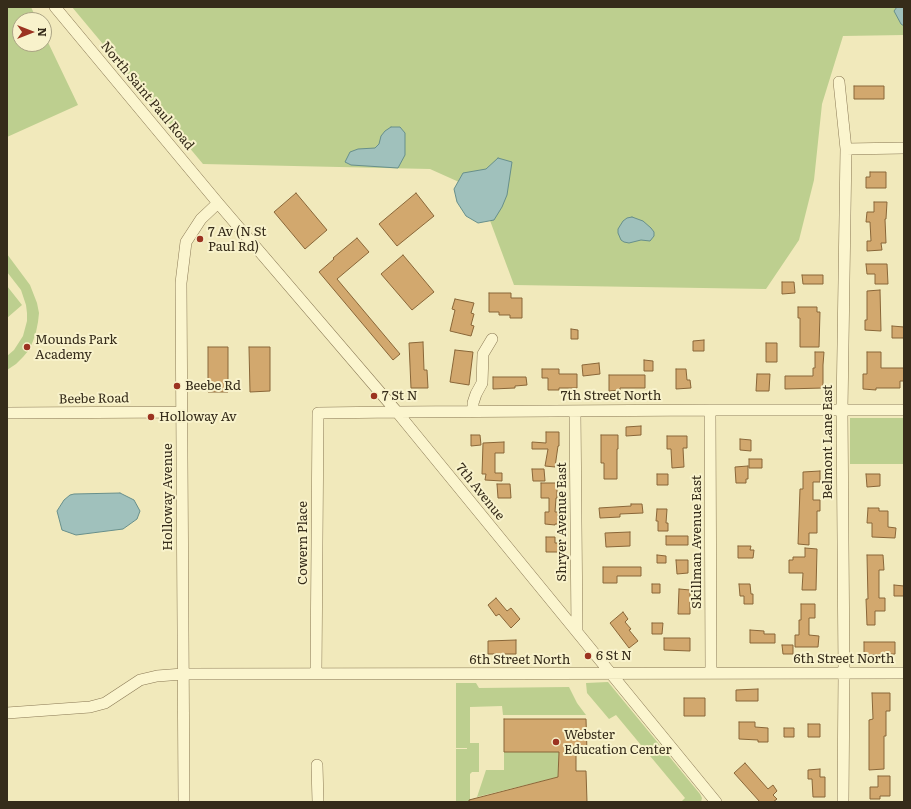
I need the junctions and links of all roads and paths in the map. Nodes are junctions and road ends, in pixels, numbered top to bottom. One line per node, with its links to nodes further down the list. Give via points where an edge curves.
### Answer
1 (55, 7): 5 (street, North Saint Paul Road)
2 (839, 82): 4 (street, Belmont Lane East)
3 (904, 148): 4 (street)
4 (846, 149): 8 (street, Belmont Lane East)
5 (218, 203): 12 (street, Holloway Avenue, via 201,219 186,242 182,283); 13 (street, 7th Avenue)
6 (492, 339): 10 (street, via 483,354 482,383)
7 (710, 410): 8 (street, 7th Street North); 11 (street, 7th Street North); 18 (street, Skillman Avenue East)
8 (842, 410): 9 (street, 7th Street North); 19 (street, Belmont Lane East)
9 (904, 410)
10 (473, 411): 11 (street, 7th Street North); 13 (street, 7th Street North)
11 (575, 411): 16 (street, Shryer Avenue East)
12 (182, 412): 14 (street, Beebe Road); 21 (street, Holloway Avenue)
13 (397, 412): 15 (street, 7th Street North); 16 (street, 7th Avenue)
14 (7, 413)
15 (318, 413): 22 (street, Cowern Place)
16 (577, 632): 17 (street, 7th Avenue)
17 (610, 673): 18 (street, 6th Street North); 22 (street, 6th Street North); 27 (street, 7th Avenue)
18 (711, 673): 19 (street, 6th Street North)
19 (844, 673): 20 (street, 6th Street North); 28 (street, Belmont Lane East)
20 (904, 673)
21 (183, 674): 22 (street, 6th Street North); 23 (street, 6th Street North, via 140,680 105,703 90,707); 25 (street, Holloway Avenue)
22 (316, 674)
23 (7, 713)
24 (317, 765): 26 (street)
25 (184, 802)
26 (318, 802)
27 (716, 802)
28 (843, 802)

